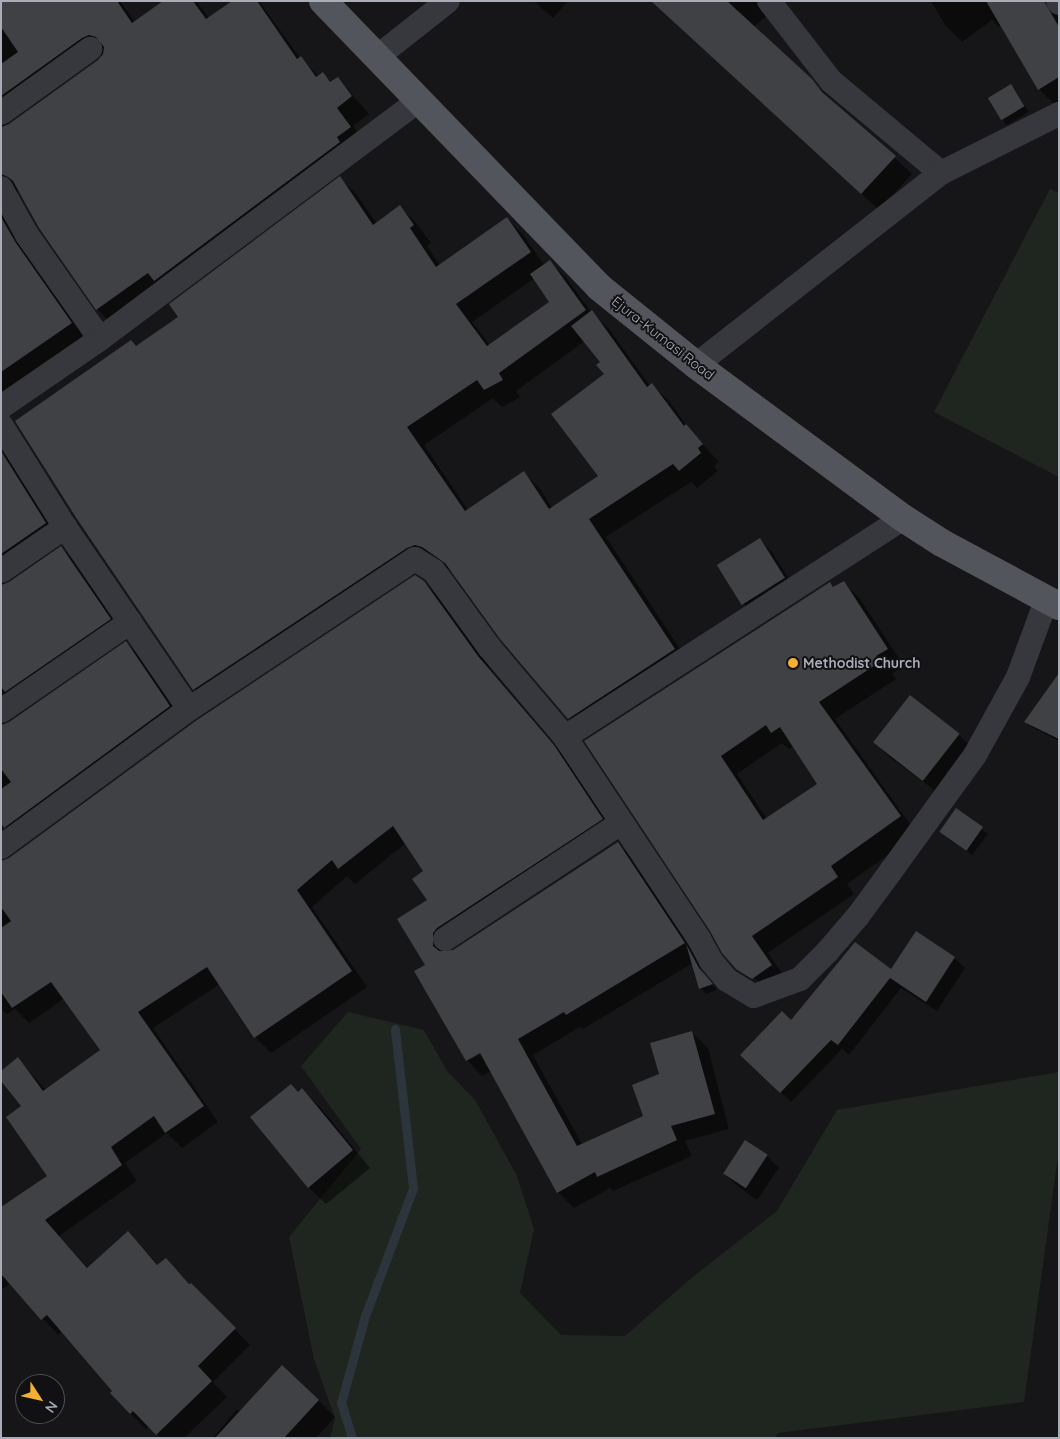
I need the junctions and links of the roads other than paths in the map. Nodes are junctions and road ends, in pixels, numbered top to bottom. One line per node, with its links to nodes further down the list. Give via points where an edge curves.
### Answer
1 (323, 1): 5 (main road, Ejura-Kumasi Road)
2 (448, 1): 5 (street)
3 (769, 1): 9 (street, via 831,81)
4 (90, 49): 7 (street)
5 (378, 57): 6 (main road, Ejura-Kumasi Road)
6 (419, 100): 11 (street); 12 (main road, Ejura-Kumasi Road, via 599,287)
7 (1, 113)
8 (1059, 114): 9 (street)
9 (941, 173): 12 (street)
10 (1, 188): 11 (street, via 27,235)
11 (100, 339): 13 (street)
12 (696, 365): 15 (main road, Ejura-Kumasi Road)
13 (1, 407)
14 (1, 425): 16 (street)
15 (903, 518): 18 (main road, Ejura-Kumasi Road); 22 (street)
16 (65, 527): 17 (street); 19 (street)
17 (1, 571)
18 (1052, 604): 23 (street, via 1018,677 975,755 858,916 800,978 754,996 727,980 711,962 699,939)
19 (130, 622): 20 (street); 21 (street)
20 (189, 709): 22 (street, via 415,560 434,571 489,647); 24 (street)
21 (1, 711)
22 (565, 736): 23 (street)
23 (621, 824): 25 (street)
24 (1, 847)
25 (445, 939)

